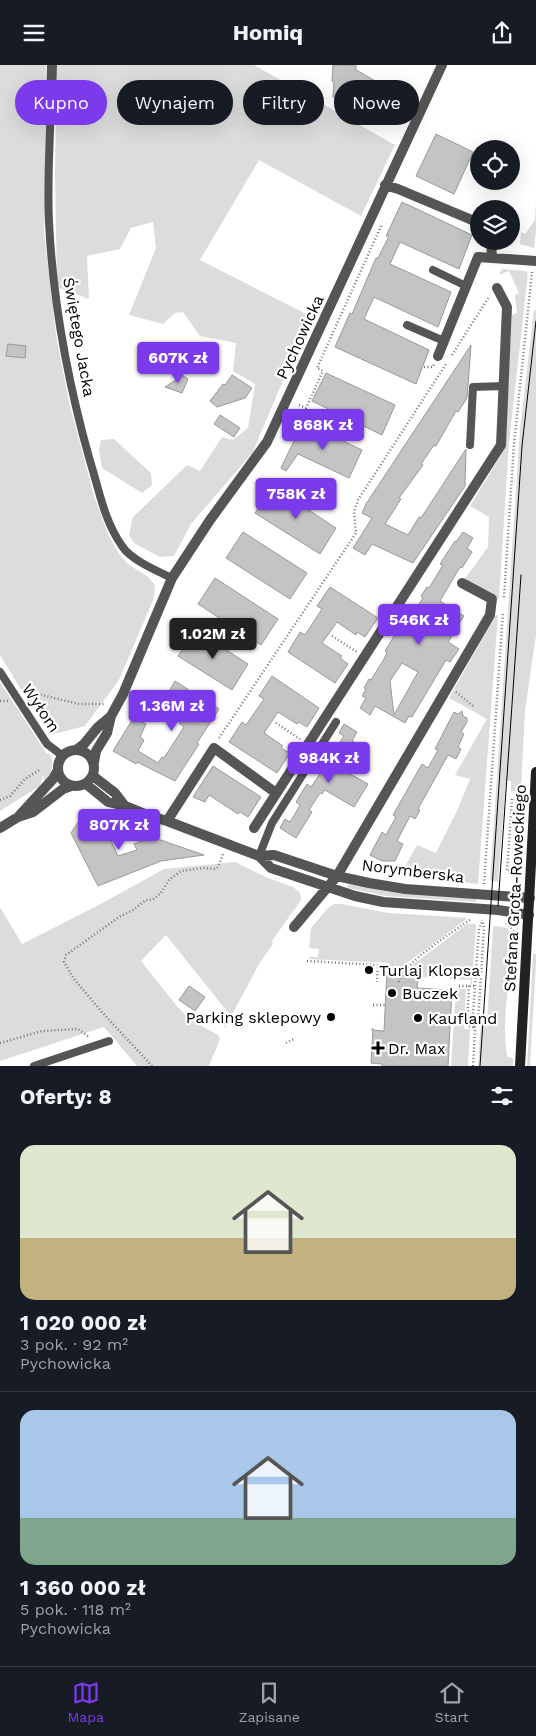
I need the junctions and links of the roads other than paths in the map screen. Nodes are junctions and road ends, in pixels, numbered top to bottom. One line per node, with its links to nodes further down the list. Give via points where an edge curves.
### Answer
1 (52, 65): 3 (street, Świętego Jacka)
2 (442, 65): 5 (street, Pychowicka)
3 (52, 80)
4 (51, 125): 18 (lane, Świętego Jacka, via 49,221 54,286 80,425 108,522 122,548)
5 (385, 185): 6 (street); 18 (street, Pychowicka, via 267,442)
6 (470, 219)
7 (492, 250): 8 (street)
8 (492, 257): 9 (street); 11 (street, via 478,257)
9 (534, 264)
10 (432, 270): 11 (lane)
11 (466, 286): 14 (street)
12 (495, 290): 16 (street, via 507,307)
13 (408, 325): 14 (lane)
14 (444, 341): 15 (street)
15 (438, 356)
16 (504, 387): 17 (lane, via 473,387); 31 (street, via 501,445)
17 (470, 445)
18 (172, 579): 21 (street, Pychowicka)
19 (462, 583): 38 (street, via 492,599 490,615)
20 (0, 672): 24 (lane, Wyłom, via 47,744)
21 (111, 716): 23 (street, Pychowicka); 25 (street, Pychowicka)
22 (336, 722): 37 (lane, via 272,823)
23 (76, 750): 24 (street); 25 (street, via 87,753)
24 (63, 756): 26 (street)
25 (94, 762): 28 (street)
26 (58, 770): 30 (street, via 62,780); 33 (street)
27 (536, 772): 40 (main road, Stefana Grota-Roweckiego)
28 (93, 776): 29 (street); 32 (street, Norymberska, via 115,793)
29 (86, 784): 30 (street); 32 (street, Norymberska, via 108,802)
30 (72, 786): 33 (street, via 33,812)
31 (276, 793): 34 (street, via 214,748); 35 (street)
32 (125, 806): 34 (street, Norymberska)
33 (18, 817): 36 (street)
34 (167, 821): 37 (street, Norymberska)
35 (254, 828)
36 (0, 829)
37 (259, 856): 38 (street, Norymberska, via 274,855); 39 (street, Norymberska, via 271,868)
38 (337, 876): 39 (street); 40 (street, Norymberska, via 405,889)
39 (328, 888): 41 (street, Norymberska, via 383,902); 42 (street)
40 (533, 898): 41 (main road, Stefana Grota-Roweckiego)
41 (533, 915): 45 (main road, Stefana Grota-Roweckiego)
42 (294, 927)
43 (109, 1041): 44 (lane)
44 (34, 1066)
45 (520, 1066)

